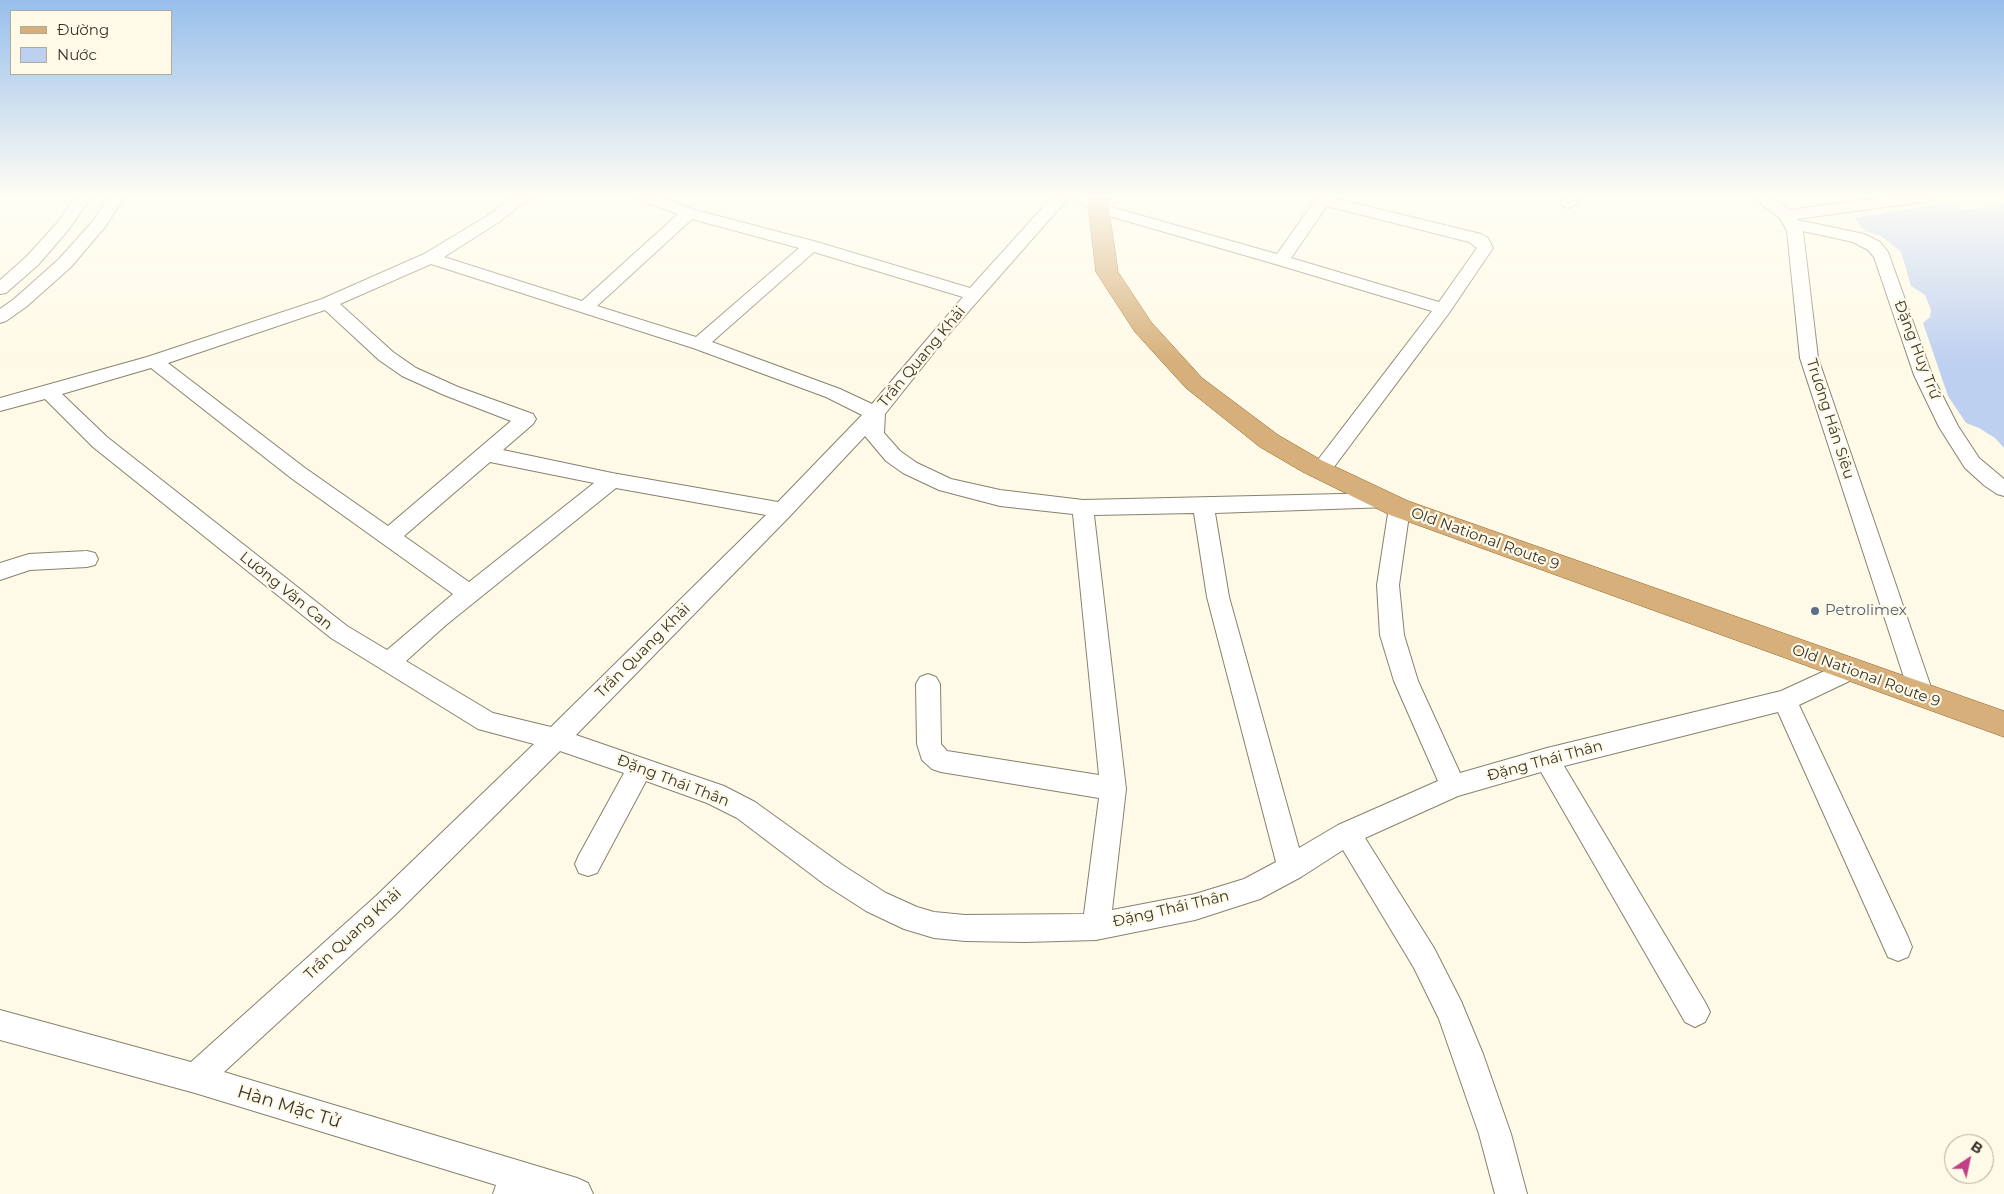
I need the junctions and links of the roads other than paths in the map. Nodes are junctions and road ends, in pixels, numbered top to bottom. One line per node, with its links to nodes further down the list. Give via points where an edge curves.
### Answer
1 (40, 252): 16 (street)
2 (75, 252): 19 (street)
3 (440, 252): 14 (street)
4 (647, 252): 21 (street)
5 (804, 252): 24 (street)
6 (829, 252): 17 (street)
7 (1019, 252): 17 (street, Trần Quang Khải)
8 (1098, 252): 30 (main road, Old National Route 9, via 1143,327 1194,383 1269,441)
9 (1253, 252): 15 (street)
10 (1287, 252): 15 (street)
11 (1482, 252): 22 (street)
12 (1799, 252): 44 (street, Trương Hán Siêu, via 1809,358)
13 (1879, 252): 32 (street, Đặng Huy Trứ, via 1923,375 1949,427 1972,463)
14 (430, 258): 20 (street); 21 (street)
15 (1281, 260): 22 (street)
16 (0, 289)
17 (975, 295): 28 (street, Trần Quang Khải)
18 (0, 297): 19 (street)
19 (20, 303): 23 (street)
20 (328, 303): 25 (street); 29 (street, via 386,356 409,372 526,420)
21 (585, 307): 24 (street)
22 (1443, 309): 30 (street)
23 (0, 317)
24 (699, 344): 28 (street, via 834,393)
25 (154, 361): 26 (street); 37 (street, via 298,473)
26 (48, 391): 27 (street); 41 (street, Lương Văn Can, via 100,442 331,626)
27 (0, 405)
28 (875, 413): 35 (street, via 874,434 880,443 910,468 946,485 1000,498); 36 (street, Trần Quang Khải)
29 (487, 454): 31 (street); 37 (street)
30 (1322, 470): 33 (main road, Old National Route 9)
31 (612, 480): 36 (street); 40 (street)
32 (2004, 489)
33 (1392, 504): 34 (street); 42 (main road, Old National Route 9); 50 (street, via 1388,585 1392,635 1406,681)
34 (1203, 505): 35 (street); 54 (street, via 1218,597)
35 (1083, 508): 51 (street)
36 (783, 511): 47 (street, Trần Quang Khải)
37 (389, 537): 40 (street)
38 (87, 559): 39 (street, via 29,562)
39 (0, 572)
40 (470, 594): 41 (street)
41 (389, 662): 47 (street, Lương Văn Can, via 487,722)
42 (1850, 670): 44 (main road, Old National Route 9); 45 (street, Đặng Thái Thân)
43 (928, 684): 51 (street, via 928,744 931,752 942,761)
44 (1922, 696): 46 (main road, Old National Route 9)
45 (1786, 700): 48 (street, Đặng Thái Thân); 56 (street)
46 (2002, 727)
47 (556, 739): 49 (street, Đặng Thái Thân); 59 (street, Trần Quang Khải, via 386,905)
48 (1547, 759): 50 (street, Đặng Thái Thân); 57 (street)
49 (640, 768): 53 (street); 55 (street, Đặng Thái Thân, via 715,794 746,810 834,875 894,912 914,920 965,928)
50 (1453, 786): 52 (street, Đặng Thái Thân)
51 (1113, 789): 55 (street)
52 (1347, 833): 54 (street, Đặng Thái Thân); 62 (street, via 1424,958 1450,1011 1495,1134)
53 (588, 864)
54 (1291, 868): 55 (street, Đặng Thái Thân, via 1250,890 1195,907)
55 (1096, 926)
56 (1898, 947)
57 (1695, 1012)
58 (0, 1025): 59 (street, Hàn Mặc Tử)
59 (195, 1078): 60 (street, Hàn Mặc Tử)
60 (513, 1185): 61 (street, Hàn Mặc Tử)
61 (577, 1194)
62 (1511, 1194)

